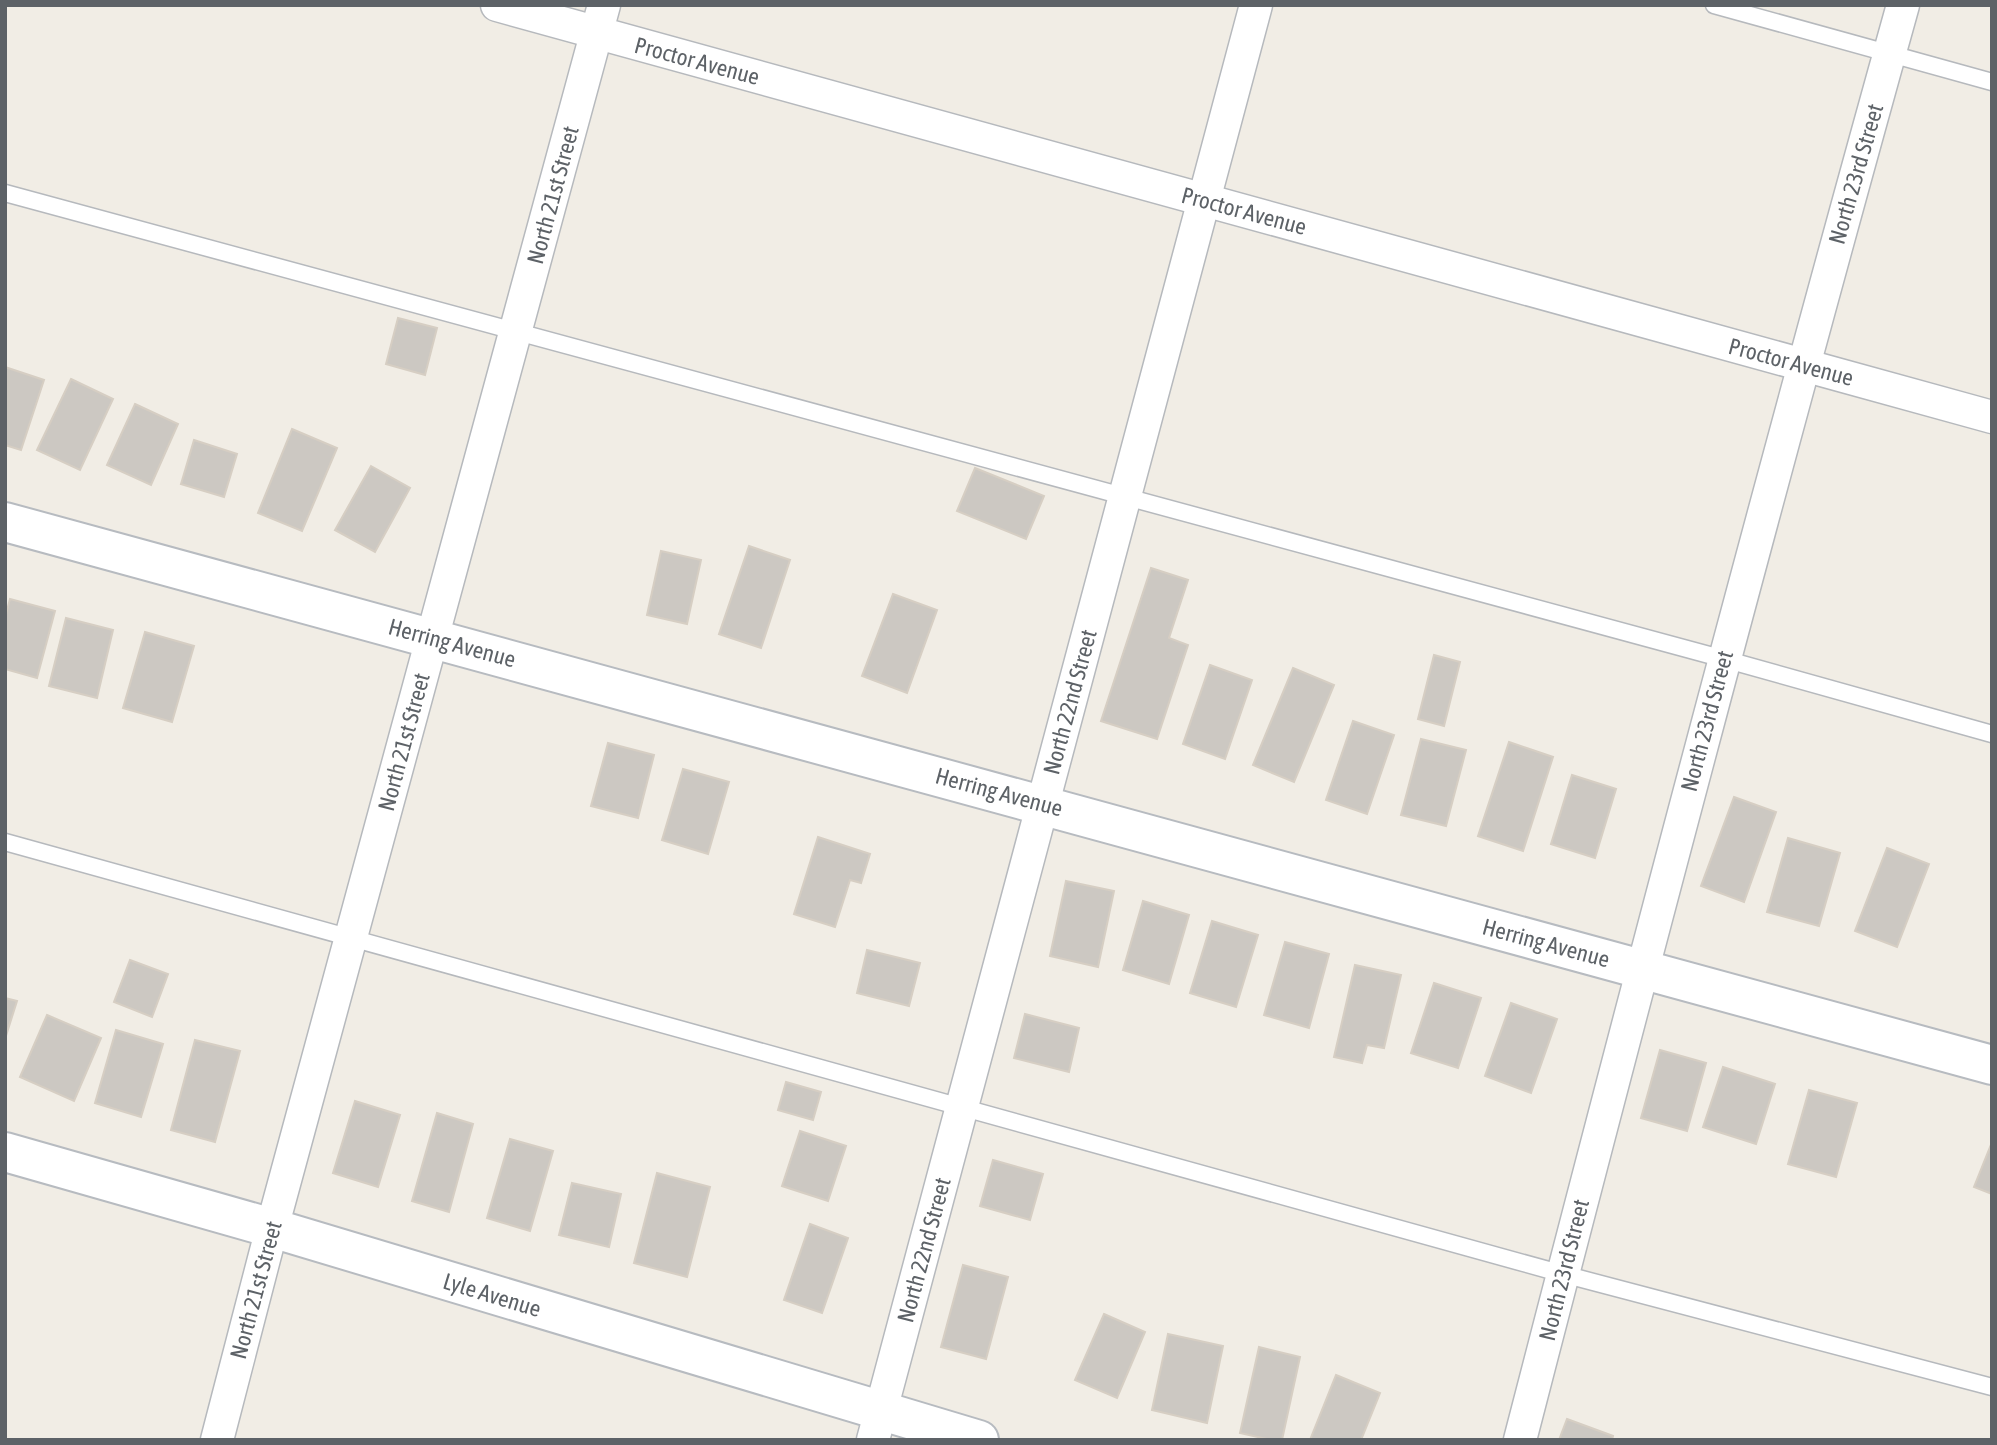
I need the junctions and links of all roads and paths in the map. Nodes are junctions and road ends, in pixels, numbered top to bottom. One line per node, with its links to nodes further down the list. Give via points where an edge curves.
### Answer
1 (497, 5): 5 (street, Proctor Avenue)
2 (1256, 5): 9 (street, North 22nd Street)
3 (1714, 5): 6 (lane)
4 (1903, 5): 6 (street, North 23rd Street)
5 (601, 19): 9 (street, Proctor Avenue); 10 (street, North 21st Street)
6 (1890, 52): 7 (lane); 11 (street, North 23rd Street)
7 (1992, 82)
8 (5, 193): 10 (lane)
9 (1204, 200): 11 (street, Proctor Avenue); 13 (street, North 22nd Street)
10 (516, 332): 13 (lane); 15 (street, North 21st Street)
11 (1803, 365): 12 (street, Proctor Avenue); 16 (street, North 23rd Street)
12 (1992, 417)
13 (1125, 496): 16 (lane); 18 (street, North 22nd Street)
14 (5, 522): 15 (main road, Herring Avenue)
15 (432, 638): 18 (main road, Herring Avenue); 20 (street, North 21st Street)
16 (1724, 659): 17 (lane); 21 (street, North 23rd Street)
17 (1992, 734)
18 (1042, 804): 21 (main road, Herring Avenue); 23 (street, North 22nd Street)
19 (5, 842): 20 (lane)
20 (350, 939): 23 (lane); 25 (street, North 21st Street)
21 (1641, 969): 22 (main road, Herring Avenue); 26 (street, North 23rd Street)
22 (1992, 1065)
23 (962, 1106): 26 (lane); 28 (street, North 22nd Street)
24 (5, 1152): 25 (main road, Lyle Avenue)
25 (272, 1228): 28 (main road, Lyle Avenue); 29 (street, North 21st Street)
26 (1563, 1274): 27 (lane); 31 (street, North 23rd Street)
27 (1992, 1388)
28 (877, 1426): 30 (main road, Lyle Avenue)
29 (217, 1440)
30 (979, 1440)
31 (1520, 1440)

